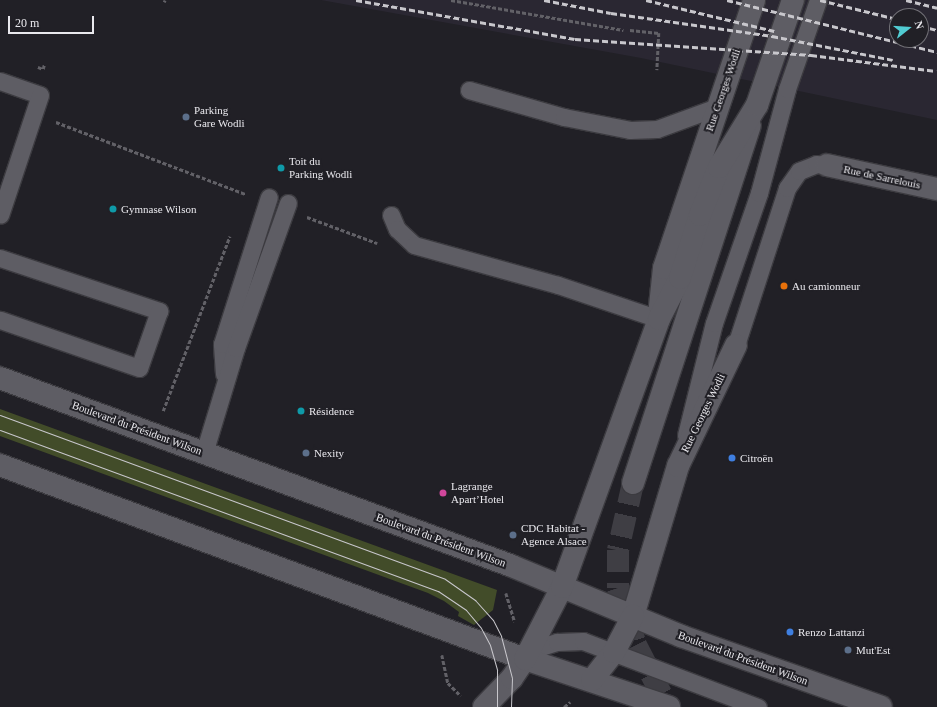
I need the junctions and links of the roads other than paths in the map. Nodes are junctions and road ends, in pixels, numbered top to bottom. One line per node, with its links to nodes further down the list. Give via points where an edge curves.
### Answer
1 (754, 0): 7 (main road, Rue Georges Wodli)
2 (793, 0): 6 (main road)
3 (818, 0): 22 (lane, via 787,89 759,193 714,323)
4 (0, 81): 12 (lane, via 40,95)
5 (469, 90): 7 (lane, via 564,117 630,130 657,129)
6 (757, 105): 15 (main road, via 719,167 700,215 680,278); 23 (main road)
7 (717, 107): 15 (main road, Rue Georges Wodli, via 664,268)
8 (827, 165): 9 (main road, Rue de Sarrelouis); 17 (lane, Rue Georges Wodli, via 816,164 800,171 787,188)
9 (937, 189)
10 (268, 199): 19 (lane, via 222,344)
11 (294, 208): 19 (lane)
12 (0, 215)
13 (391, 215): 15 (lane, via 397,229 414,245 558,285)
14 (0, 258): 16 (lane, via 159,311 139,368)
15 (659, 319): 24 (main road)
16 (0, 320)
17 (736, 345): 22 (main road, Rue Georges Wodli)
18 (0, 378): 20 (main road, Boulevard du Président Wilson)
19 (224, 384): 20 (lane)
20 (204, 453): 24 (main road, Boulevard du Président Wilson)
21 (0, 465): 27 (main road)
22 (678, 466): 25 (main road, Rue Georges Wodli)
23 (633, 482)
24 (562, 586): 25 (main road, Boulevard du Président Wilson); 27 (main road)
25 (633, 616): 26 (main road, Rue Georges Wodli); 32 (main road, Boulevard du Président Wilson, via 681,636)
26 (614, 652): 27 (lane, via 583,641 557,642 535,649); 28 (main road, Rue Georges Wodli); 31 (lane)
27 (525, 659): 28 (main road); 29 (main road, via 512,678)
28 (592, 680): 30 (main road)
29 (484, 707)
30 (669, 707)
31 (758, 707)
32 (881, 707)

